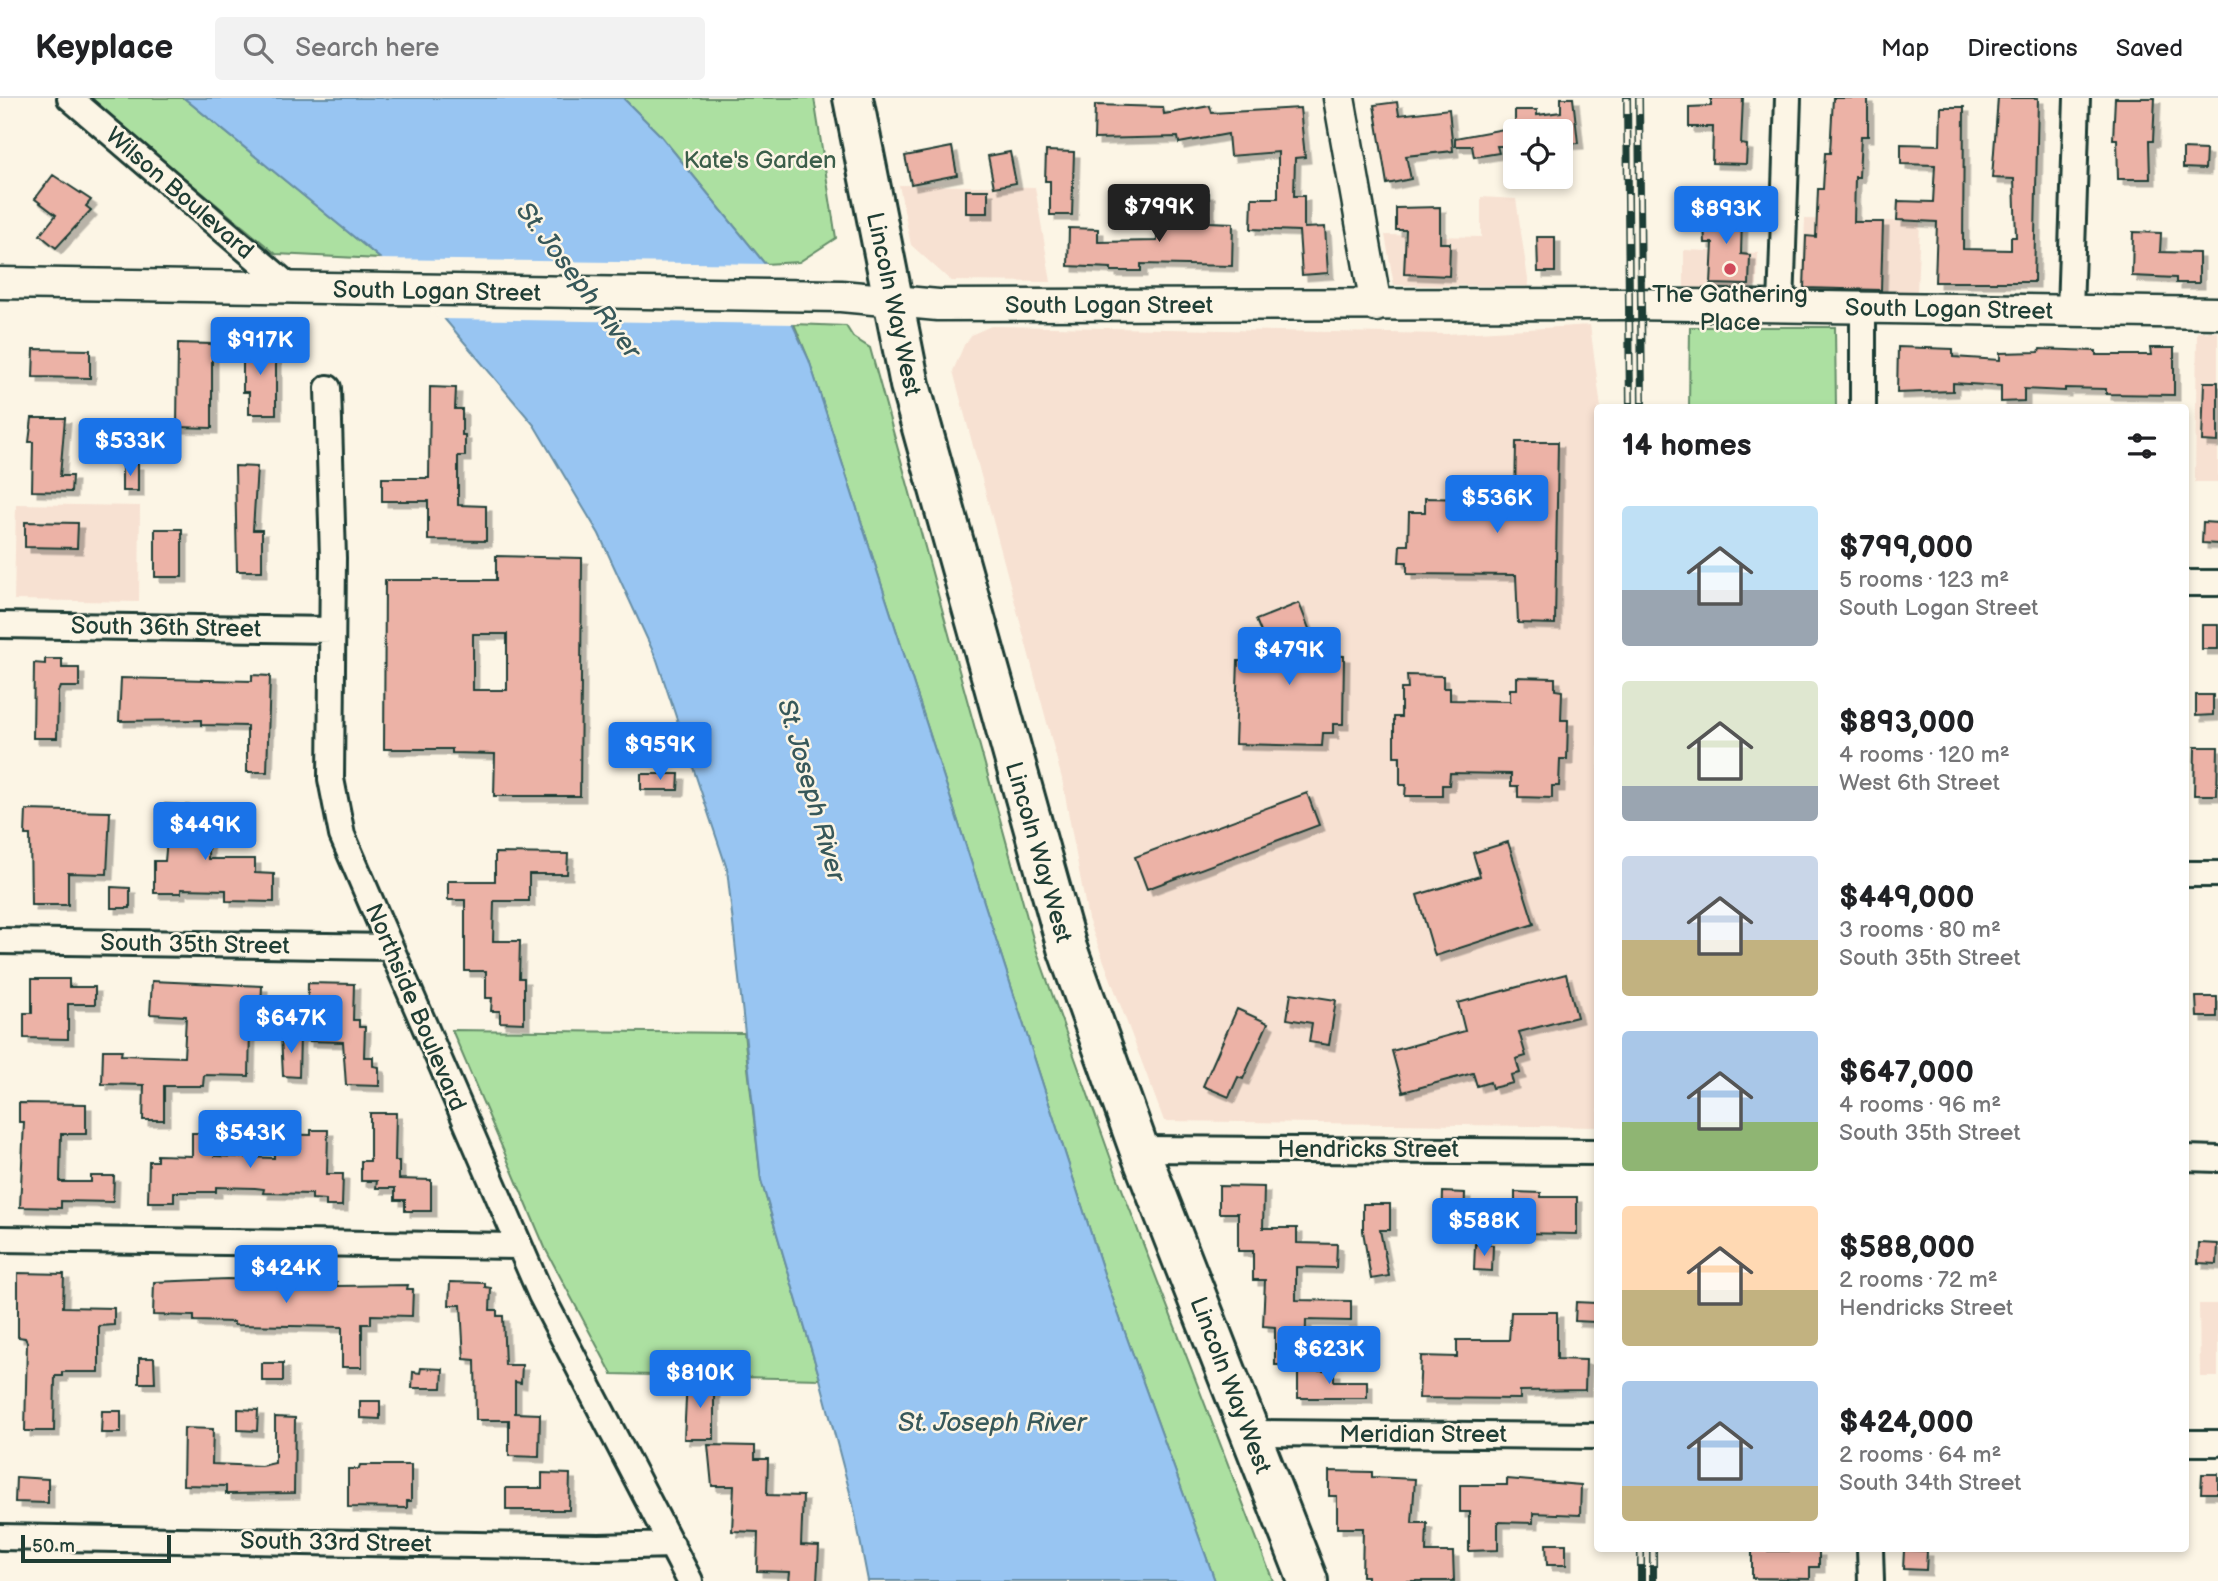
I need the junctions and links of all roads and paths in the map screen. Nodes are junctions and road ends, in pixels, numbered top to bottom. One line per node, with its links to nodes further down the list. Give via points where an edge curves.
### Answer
1 (70, 98): 7 (street, Wilson Boulevard)
2 (853, 98): 8 (main road, Lincoln Way West)
3 (1339, 98): 9 (street)
4 (1788, 98): 10 (street)
5 (2077, 98): 12 (street)
6 (0, 283): 7 (street, South Logan Street)
7 (291, 288): 8 (street, South Logan Street)
8 (890, 299): 9 (street, South Logan Street, via 936,305); 24 (main road, Lincoln Way West, via 1051,894 1086,1008)
9 (1376, 306): 10 (street, South Logan Street)
10 (1781, 307): 11 (street, South Logan Street)
11 (1863, 308): 12 (street, South Logan Street); 15 (street)
12 (2070, 311): 13 (street, South Logan Street)
13 (2218, 313)
14 (328, 388): 19 (street, Northside Boulevard)
15 (1863, 404)
16 (2189, 583): 17 (street)
17 (2218, 583)
18 (0, 625): 19 (street, South 36th Street)
19 (332, 630): 23 (street, Northside Boulevard, via 333,797 342,835)
20 (2189, 874): 21 (street)
21 (2218, 874)
22 (0, 941): 23 (street, South 35th Street)
23 (390, 947): 29 (street, Northside Boulevard)
24 (1139, 1149): 25 (street, Hendricks Street); 30 (main road, Lincoln Way West)
25 (1594, 1152)
26 (2189, 1158): 27 (street)
27 (2218, 1159)
28 (0, 1239): 29 (street)
29 (519, 1246): 35 (street, Northside Boulevard)
30 (1248, 1433): 31 (street, Meridian Street); 38 (main road, Lincoln Way West)
31 (1594, 1436)
32 (2189, 1443): 33 (street)
33 (2218, 1443)
34 (0, 1537): 35 (street, South 33rd Street)
35 (672, 1545): 37 (street, Northside Boulevard)
36 (1870, 1552): 39 (street)
37 (690, 1581)
38 (1308, 1581)
39 (1871, 1581)

